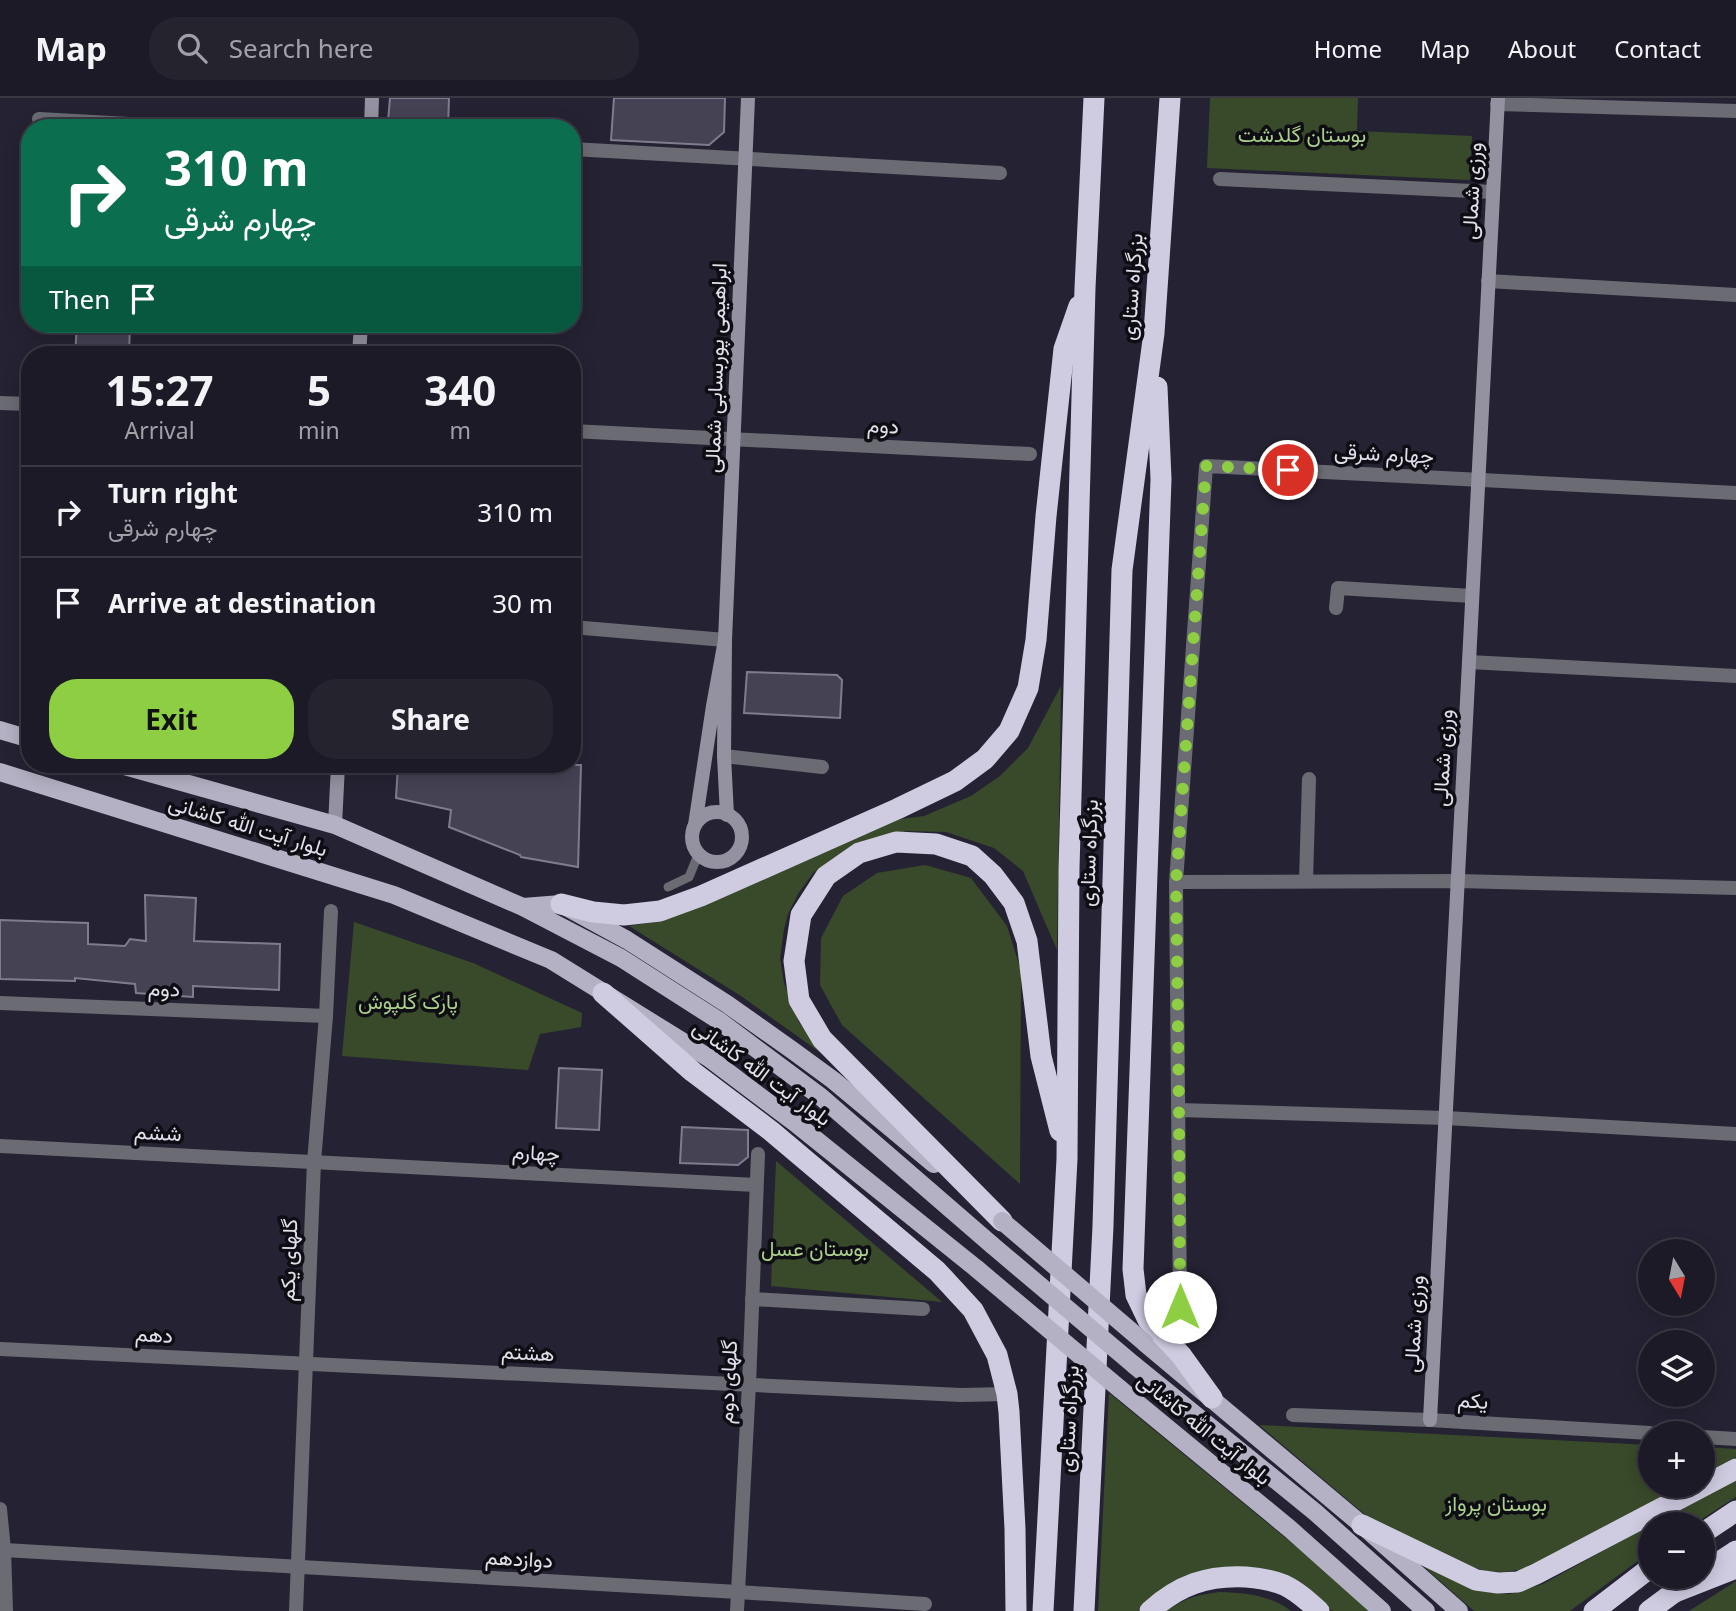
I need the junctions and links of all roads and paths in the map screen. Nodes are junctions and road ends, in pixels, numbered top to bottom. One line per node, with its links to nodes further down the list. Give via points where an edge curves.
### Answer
1 (372, 98): 7 (street)
2 (748, 98): 9 (street, ابراهیمی پوربسابی شمالی)
3 (1094, 98): 14 (highway, بزرگراه ستاری)
4 (1170, 98): 16 (highway, بزرگراه ستاری)
5 (1497, 101): 6 (street); 12 (street, ورزی شمالی)
6 (1736, 111)
7 (371, 119)
8 (581, 149): 9 (street)
9 (746, 158): 10 (street); 20 (street, ابراهیمی پوربسابی شمالی)
10 (1000, 173)
11 (1220, 179): 12 (street)
12 (1493, 192): 13 (street, ورزی شمالی)
13 (1488, 281): 15 (street); 22 (street, ورزی شمالی)
14 (1085, 288): 48 (highway, via 1063,349 1036,640 1028,688 1010,732 985,759 955,781 701,896 660,911 624,915); 59 (highway, بزرگراه ستاری, via 1069,869)
15 (1736, 295)
16 (1154, 333): 70 (highway, via 1161,479 1133,1269 1136,1295 1148,1320); 96 (highway, بزرگراه ستاری, via 1122,570 1103,1226)
17 (0, 403): 18 (street)
18 (21, 404)
19 (581, 431): 20 (street, دوم)
20 (734, 439): 21 (street, دوم); 27 (street, ابراهیمی پوربسابی شمالی)
21 (1030, 454)
22 (1478, 480): 23 (street); 24 (street, ورزی شمالی); 45 (street, چهارم شرقی, via 1206,466)
23 (1736, 493)
24 (1472, 596): 25 (street, via 1338,588); 28 (street, ورزی شمالی)
25 (1336, 608)
26 (581, 628): 27 (street)
27 (725, 640): 32 (street, ابراهیمی پوربسابی شمالی); 41 (street, ابراهیمی پوربسابی شمالی)
28 (1469, 662): 29 (street); 44 (street, ورزی شمالی)
29 (1736, 676)
30 (0, 730): 31 (main road)
31 (21, 736)
32 (724, 756): 33 (street); 39 (street, ابراهیمی پوربسابی شمالی)
33 (822, 767)
34 (150, 773): 40 (main road, بلوار آیت الله کاشانی)
35 (338, 773): 40 (street)
36 (9, 775): 38 (street); 51 (main road, بلوار آیت الله کاشانی, via 394,895 551,960)
37 (1309, 779): 43 (street)
38 (0, 784)
39 (727, 814): 41 (street, via 713,813); 42 (street, via 742,833 739,849 720,863)
40 (335, 825): 49 (main road, بلوار آیت الله کاشانی)
41 (695, 825): 42 (street, via 691,840)
42 (698, 855): 46 (lane, via 689,877)
43 (1306, 881): 44 (street); 45 (street)
44 (1458, 881): 47 (street); 55 (street, ورزی شمالی)
45 (1176, 882): 54 (street, چهارم شرقی)
46 (668, 887)
47 (1736, 888)
48 (561, 904): 49 (main road); 62 (main road, via 626,940 792,1050)
49 (523, 907): 100 (main road, بلوار آیت الله کاشانی, bridge, via 621,958 718,1020 821,1097 1315,1512)
50 (331, 911): 53 (street, گلهای یکم)
51 (603, 993): 69 (highway, via 937,1271 973,1310 997,1355); 99 (main road, بلوار آیت الله کاشانی, bridge, via 709,1058 794,1122 1290,1529)
52 (0, 1003): 53 (street, دوم)
53 (326, 1016): 60 (street, گلهای یکم)
54 (1179, 1110): 55 (street); 64 (street, چهارم شرقی)
55 (1446, 1118): 56 (street); 72 (street, ورزی شمالی)
56 (1736, 1134)
57 (0, 1146): 60 (street, ششم)
58 (758, 1154): 61 (street, گلهای دوم)
59 (1067, 1159): 62 (highway, via 1041,1056 1027,941 1014,903 993,875 972,856 936,844 896,842 859,853 827,876 801,915 794,961 799,1000 822,1039); 95 (highway, بزرگراه ستاری)
60 (314, 1162): 61 (street, چهارم); 67 (street, گلهای یکم)
61 (756, 1185): 63 (street, گلهای دوم)
62 (1002, 1221): 70 (main road, bridge)
63 (752, 1299): 65 (street); 68 (street, گلهای دوم)
64 (1180, 1307)
65 (923, 1309)
66 (0, 1349): 67 (street, دهم)
67 (306, 1363): 68 (street, هشتم); 84 (street, گلهای یکم)
68 (749, 1384): 69 (street, هشتم); 88 (street, گلهای دوم)
69 (1007, 1394): 94 (highway)
70 (1213, 1398): 79 (main road)
71 (1293, 1415): 72 (street, یکم)
72 (1430, 1420): 73 (street, یکم)
73 (1638, 1432)
74 (1715, 1438): 75 (street)
75 (1736, 1439)
76 (1736, 1469): 79 (highway, via 1518,1581 1476,1580)
77 (0, 1509): 81 (street)
78 (1736, 1511): 80 (highway)
79 (1362, 1525): 101 (main road)
80 (1715, 1525)
81 (4, 1550): 84 (street, دوازدهم); 91 (street)
82 (1736, 1551): 83 (highway)
83 (1715, 1565)
84 (297, 1567): 88 (street, دوازدهم); 92 (street, گلهای یکم)
85 (1736, 1569): 89 (highway)
86 (1638, 1577): 102 (highway)
87 (1679, 1589): 89 (highway)
88 (738, 1592): 90 (street, دوازدهم); 93 (street, گلهای دوم)
89 (1675, 1592): 103 (highway)
90 (925, 1604)
91 (6, 1611)
92 (296, 1611)
93 (737, 1611)
94 (1016, 1611)
95 (1043, 1611)
96 (1084, 1611)
97 (1150, 1611): 98 (highway, via 1181,1589 1229,1576 1284,1585)
98 (1319, 1611)
99 (1382, 1611)
100 (1426, 1611)
101 (1459, 1611)
102 (1594, 1611)
103 (1649, 1611)

